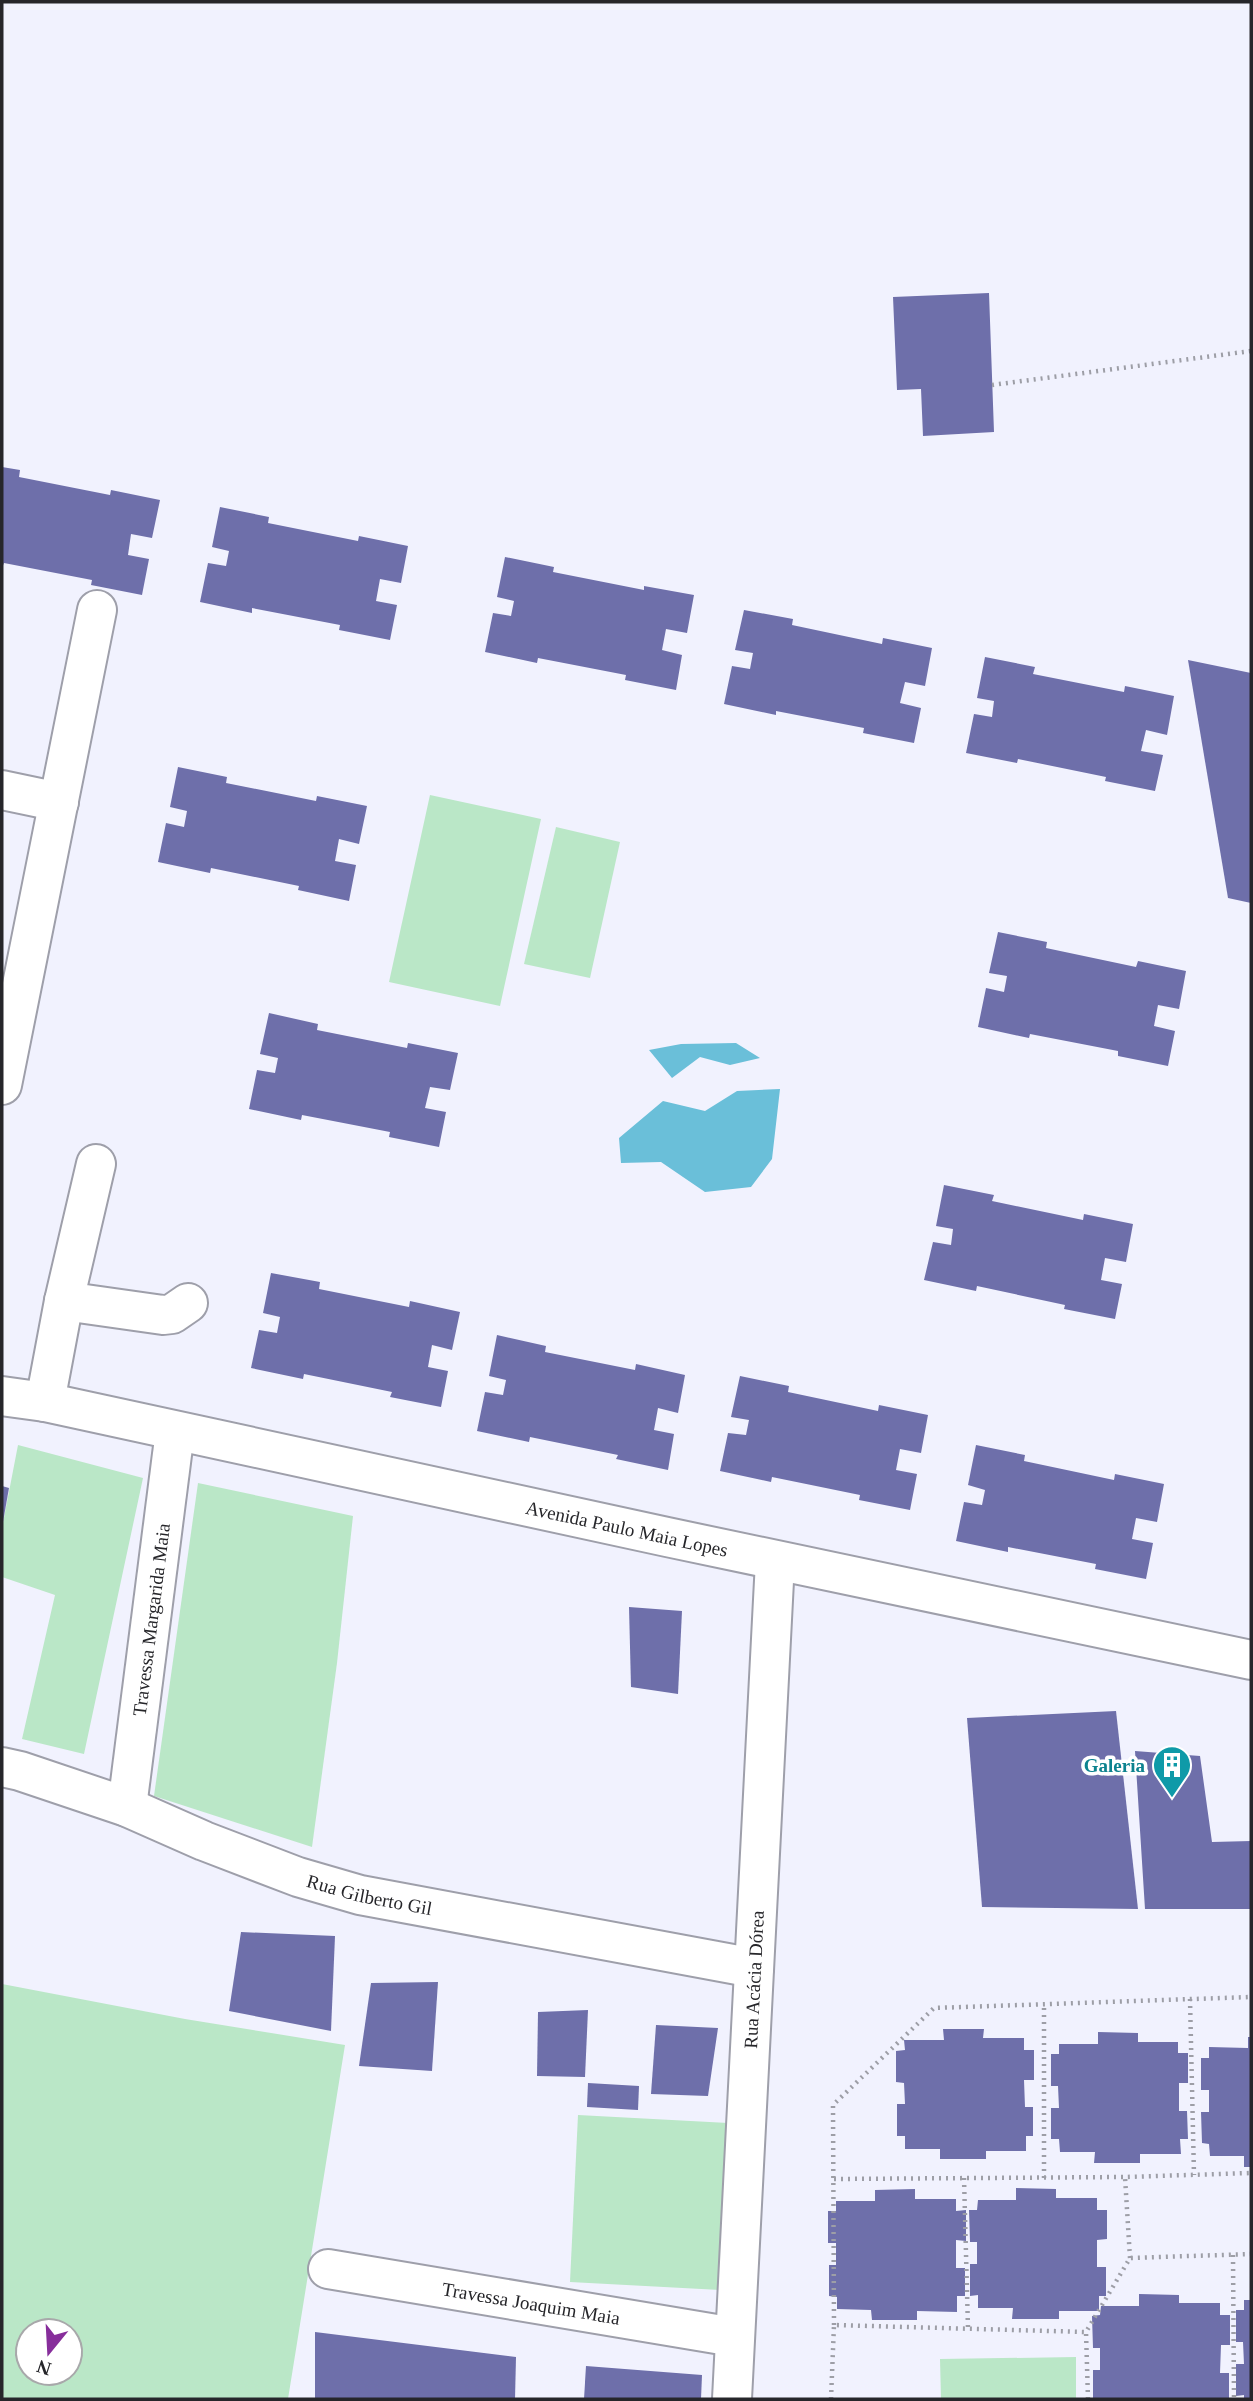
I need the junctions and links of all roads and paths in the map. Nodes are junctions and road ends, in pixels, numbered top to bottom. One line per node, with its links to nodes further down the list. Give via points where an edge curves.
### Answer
1 (1251, 351): 2 (path)
2 (992, 385)
3 (97, 610): 5 (street)
4 (2, 790): 5 (street)
5 (59, 802): 6 (street)
6 (6, 1047): 7 (street)
7 (2, 1085)
8 (96, 1164): 9 (street)
9 (64, 1301): 10 (street, via 163,1315); 12 (street)
10 (188, 1303)
11 (2, 1396): 12 (street, Avenida Paulo Maia Lopes)
12 (45, 1402): 13 (street, Avenida Paulo Maia Lopes)
13 (175, 1430): 14 (street, Avenida Paulo Maia Lopes); 17 (street, Travessa Margarida Maia)
14 (775, 1561): 15 (street, Avenida Paulo Maia Lopes); 18 (street, Rua Acácia Dórea)
15 (1251, 1660)
16 (2, 1767): 17 (street, Rua Gilberto Gil)
17 (127, 1807): 18 (street, Rua Gilberto Gil, via 298,1877 360,1895)
18 (754, 1968): 35 (street, Rua Acácia Dórea)
19 (1251, 1997): 20 (path)
20 (1190, 1999): 21 (path); 23 (path)
21 (1044, 2004): 26 (path); 27 (path, via 933,2008 833,2105)
22 (1251, 2173): 23 (path)
23 (1194, 2175): 24 (path)
24 (1125, 2177): 26 (path); 30 (path)
25 (964, 2178): 26 (path); 27 (path); 33 (path)
26 (1044, 2178)
27 (834, 2179): 32 (path)
28 (1251, 2254): 29 (path)
29 (1233, 2255): 30 (path); 39 (path)
30 (1130, 2258): 34 (path)
31 (328, 2269): 35 (street, Travessa Joaquim Maia)
32 (834, 2325): 33 (path); 37 (path)
33 (968, 2329): 34 (path)
34 (1086, 2332): 38 (path)
35 (734, 2336): 36 (street, Rua Acácia Dórea)
36 (732, 2399)
37 (831, 2399)
38 (1088, 2399)
39 (1234, 2399)

